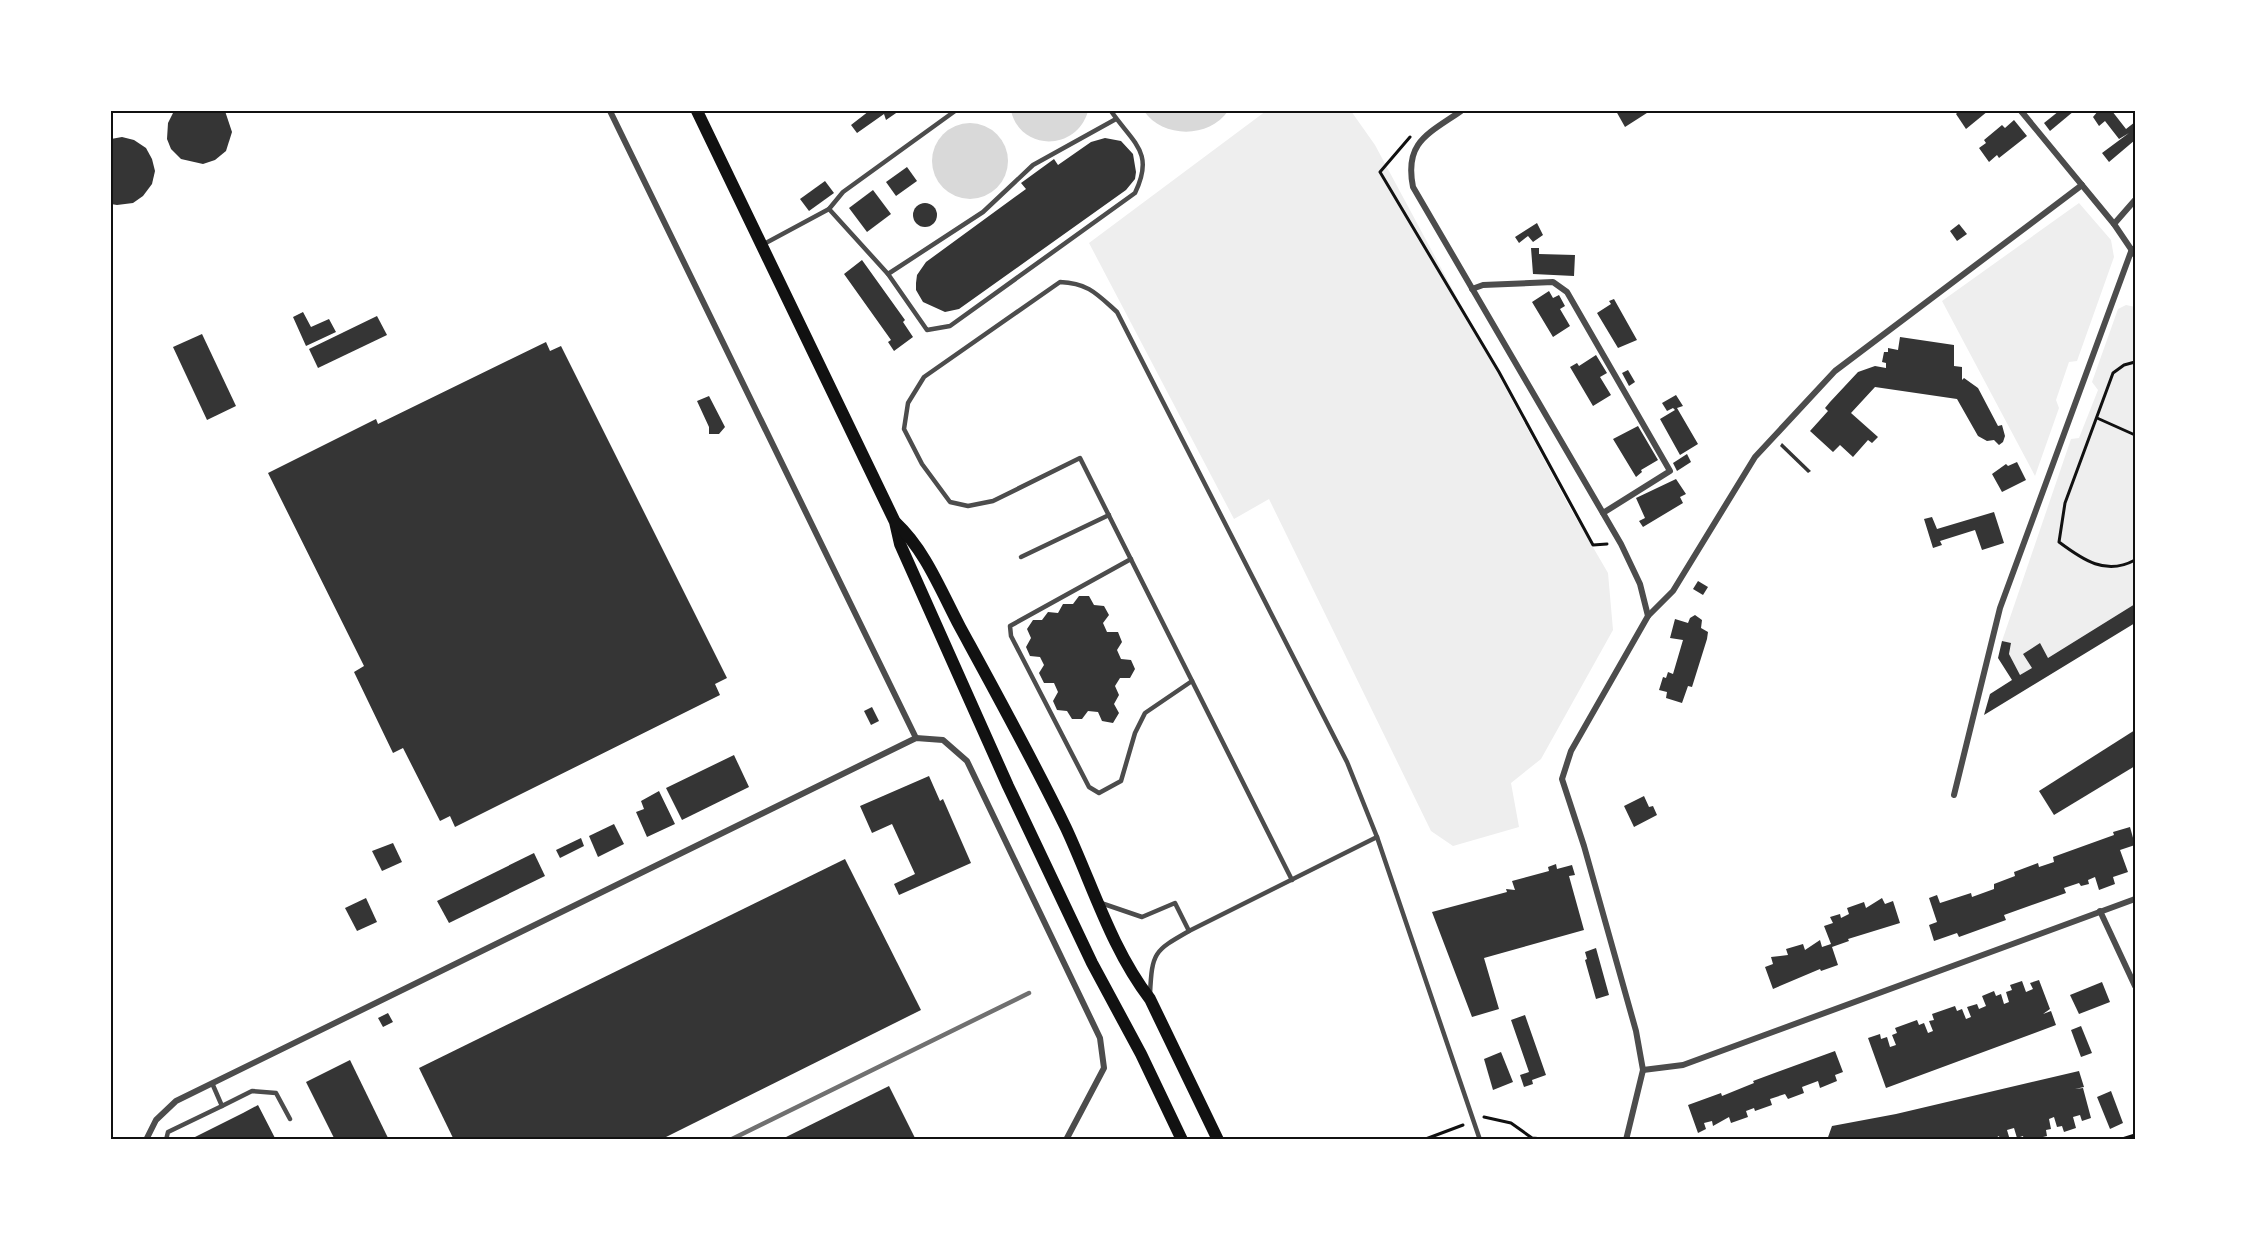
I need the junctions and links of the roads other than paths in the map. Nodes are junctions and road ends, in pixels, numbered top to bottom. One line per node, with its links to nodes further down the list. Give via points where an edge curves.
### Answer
1 (610, 111): 23 (street)
2 (697, 111): 12 (main road)
3 (955, 111): 10 (lane, via 843,192)
4 (1111, 111): 7 (lane)
5 (1461, 111): 15 (street, via 1417,144 1408,165 1413,187)
6 (2021, 111): 8 (street)
7 (1116, 119): 14 (lane, via 1033,165 983,212); 14 (lane, via 1141,151 1144,174 1135,193 950,326 927,330)
8 (2082, 185): 11 (street); 21 (street, via 1834,371 1755,457 1673,591)
9 (2135, 200): 11 (street)
10 (829, 210): 12 (lane); 14 (lane)
11 (2114, 224): 13 (street)
12 (762, 245): 18 (main road)
13 (2133, 252): 24 (street, via 2000,608)
14 (888, 274)
15 (1473, 289): 16 (street); 16 (street, via 1483,285 1553,282 1567,292 1670,471)
16 (1603, 513): 21 (street, via 1641,584)
17 (1109, 515): 19 (lane); 20 (lane); 25 (lane, via 1080,458 993,501 968,506 950,502 922,464 904,429 908,403 924,377 1060,282 1079,283 1117,312 1347,762)
18 (895, 522): 28 (main road, via 912,538 966,637 1066,828); 40 (main road, via 900,544 1008,786)
19 (1021, 558)
20 (1131, 559): 22 (lane); 22 (lane, via 1010,626 1011,636 1089,786 1099,793 1121,781 1145,713)
21 (1648, 616): 33 (street, via 1571,751 1562,779 1636,1030)
22 (1192, 681): 26 (lane)
23 (916, 738): 34 (street); 39 (street, via 943,740 967,761 1100,1038 1104,1068)
24 (1953, 795)
25 (1377, 837): 26 (lane); 42 (lane)
26 (1292, 879): 30 (lane)
27 (2135, 899): 29 (street)
28 (1100, 903): 30 (lane, via 1142,917 1175,903); 32 (main road, via 1103,917)
29 (2100, 911): 31 (street); 33 (street, via 1683,1065)
30 (1189, 931): 32 (lane, via 1158,948 1151,968)
31 (2135, 986)
32 (1150, 999): 41 (main road)
33 (1643, 1070): 43 (street)
34 (212, 1083): 35 (lane); 37 (street, via 176,1101 156,1120)
35 (222, 1106): 36 (lane, via 252,1091 276,1093); 38 (lane, via 168,1132)
36 (290, 1119)
37 (146, 1140)
38 (166, 1140)
39 (1065, 1140)
40 (1182, 1140)
41 (1218, 1140)
42 (1480, 1140)
43 (1626, 1140)

